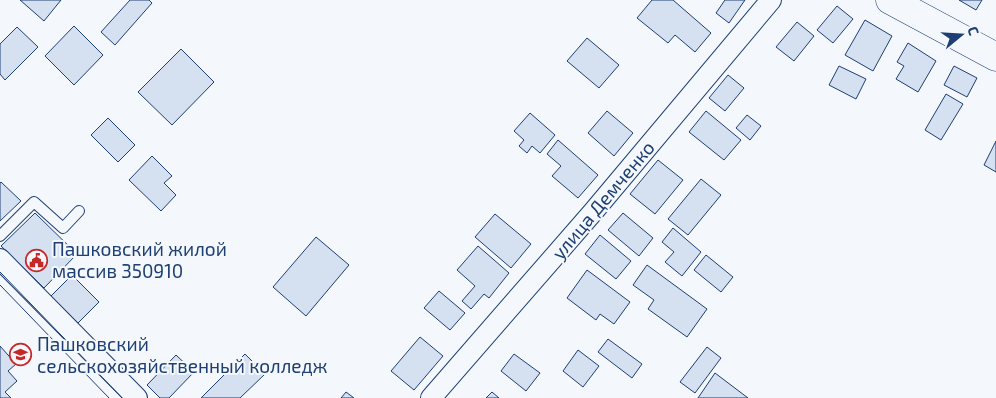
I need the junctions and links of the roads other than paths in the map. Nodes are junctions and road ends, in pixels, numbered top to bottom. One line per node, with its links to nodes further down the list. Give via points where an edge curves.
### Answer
1 (771, 0): 8 (street, улица Демченко)
2 (890, 0): 3 (street)
3 (996, 57)
4 (79, 211): 5 (lane, via 63,228 34,202)
5 (0, 236)
6 (0, 259): 7 (street)
7 (137, 398)
8 (432, 398)

